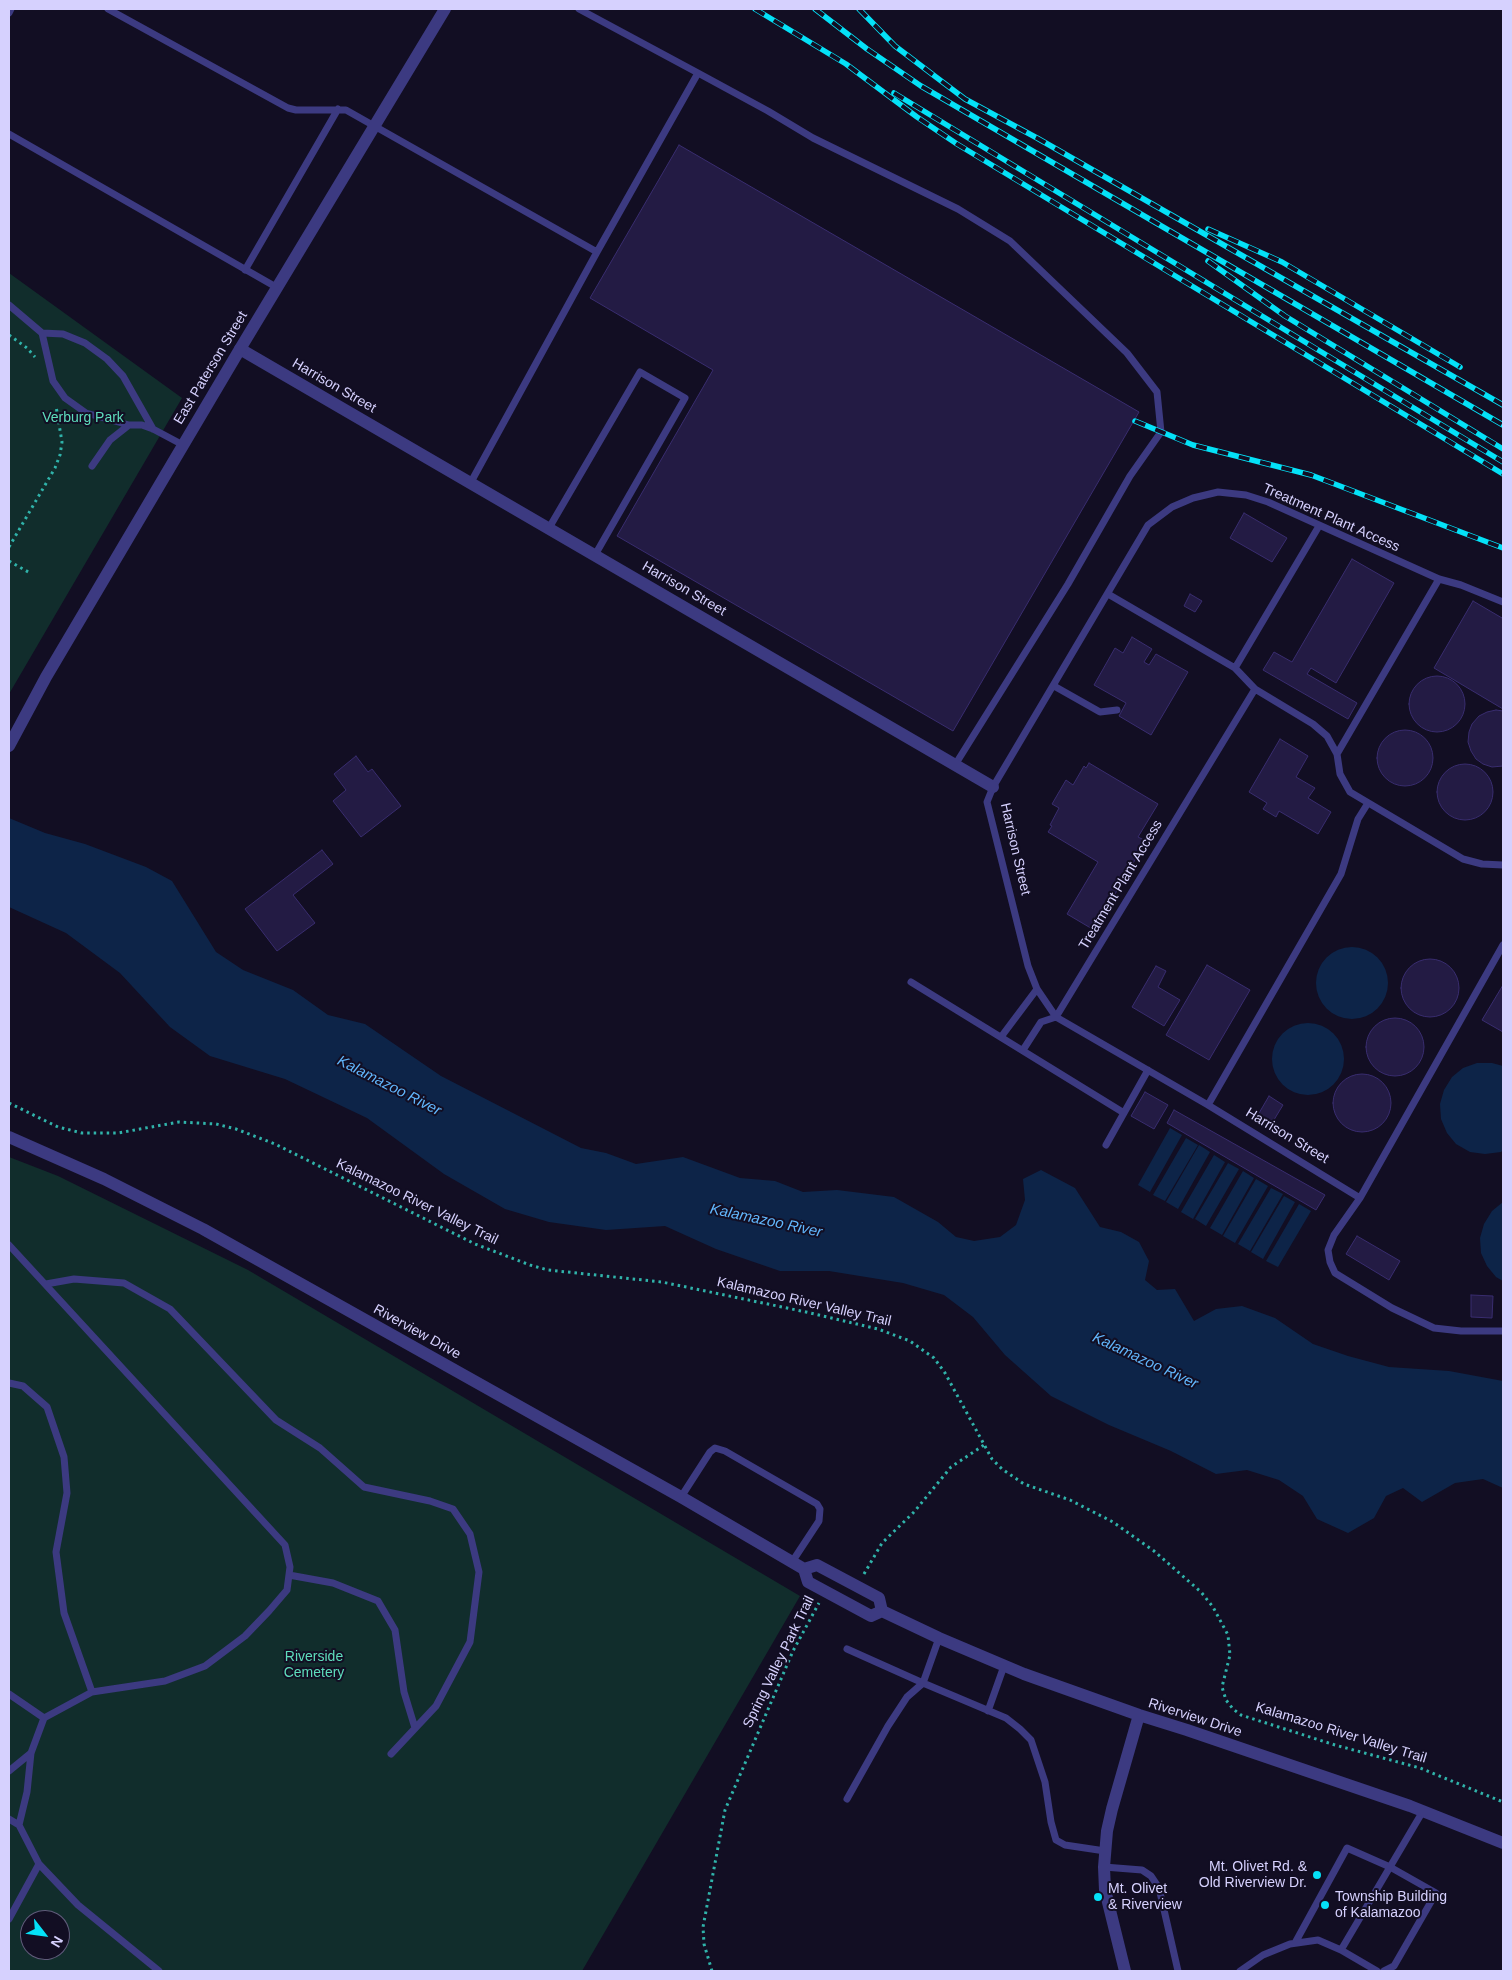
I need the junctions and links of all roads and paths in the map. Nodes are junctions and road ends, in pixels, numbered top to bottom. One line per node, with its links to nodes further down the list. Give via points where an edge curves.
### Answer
1 (11, 9): 5 (lane)
2 (108, 9): 7 (lane, via 288,108)
3 (445, 9): 8 (street, East Paterson Street)
4 (579, 9): 6 (lane)
5 (9, 13)
6 (698, 74): 10 (lane); 39 (lane, via 768,110 813,138 958,209 1010,242 1127,353 1157,392 1161,432 1130,476 1068,584)
7 (338, 108): 8 (lane); 11 (lane)
8 (374, 126): 10 (lane); 12 (street, East Paterson Street)
9 (9, 134): 11 (lane)
10 (597, 252): 23 (lane)
11 (245, 270): 12 (lane)
12 (276, 287): 16 (street, East Paterson Street)
13 (10, 309): 14 (lane)
14 (42, 333): 19 (lane, via 53,381 65,398 86,413); 20 (lane, via 63,334 85,343 106,359 123,376)
15 (9, 336): 17 (path, via 27,348)
16 (240, 348): 21 (street, East Paterson Street); 23 (street, Harrison Street)
17 (40, 364)
18 (56, 403): 26 (path, via 61,424 60,455)
19 (130, 425): 20 (lane); 22 (lane, via 110,440)
20 (153, 429): 21 (lane)
21 (183, 445): 37 (street, East Paterson Street, via 46,677)
22 (92, 466)
23 (471, 482): 25 (street, Harrison Street)
24 (1319, 526): 30 (lane, Treatment Plant Access); 31 (lane, Treatment Plant Access, via 1246,495 1218,492 1193,498 1172,507 1148,524); 33 (lane)
25 (549, 528): 27 (street, Harrison Street); 27 (lane, via 640,372 685,398)
26 (9, 547)
27 (595, 555): 39 (street, Harrison Street)
28 (9, 561): 29 (path)
29 (30, 573)
30 (1439, 579): 32 (lane, Treatment Plant Access, via 1462,584); 38 (lane)
31 (1108, 594): 33 (lane); 34 (lane, Treatment Plant Access)
32 (1503, 602)
33 (1235, 668): 35 (lane)
34 (1054, 686): 36 (lane, via 1100,712); 40 (lane, Treatment Plant Access)
35 (1255, 689): 38 (lane, via 1314,724 1327,736); 46 (lane, Treatment Plant Access)
36 (1117, 710)
37 (12, 742)
38 (1337, 754): 41 (lane, via 1340,774 1350,792)
39 (955, 765): 40 (street, Harrison Street)
40 (993, 787): 45 (lane, Harrison Street, via 987,802 1028,966)
41 (1368, 803): 42 (lane, via 1463,859); 51 (lane, via 1358,819 1341,874)
42 (1503, 865)
43 (1503, 945): 55 (lane)
44 (911, 982): 47 (lane)
45 (1037, 989): 46 (lane, Harrison Street); 47 (lane)
46 (1056, 1017): 48 (lane, via 1041,1022); 49 (lane, Harrison Street)
47 (1001, 1037): 48 (lane)
48 (1023, 1050): 52 (lane)
49 (1148, 1070): 51 (lane, Harrison Street); 52 (lane)
50 (9, 1103): 60 (path, Kalamazoo River Valley Trail, via 58,1127 82,1133 118,1133 180,1122 236,1128 275,1144 475,1244 530,1265 548,1270 662,1282 894,1334 934,1358 945,1372)
51 (1208, 1105): 55 (lane, Harrison Street)
52 (1124, 1113): 54 (lane)
53 (9, 1137): 61 (street, Riverview Drive, via 104,1179 203,1229)
54 (1106, 1144)
55 (1360, 1198): 58 (lane, via 1334,1235 1328,1250 1335,1273 1392,1308 1434,1328)
56 (9, 1244): 57 (lane)
57 (46, 1284): 64 (lane, via 285,1545); 77 (lane, via 74,1279 124,1283 132,1287 170,1309 276,1420 320,1448 364,1487 453,1509 470,1534 479,1572 470,1642 436,1706)
58 (1503, 1331)
59 (9, 1382): 72 (lane, via 24,1386 47,1407 64,1457 67,1492 56,1552 64,1613)
60 (984, 1445): 65 (path, via 951,1468 914,1512 882,1543); 82 (path, Kalamazoo River Valley Trail, via 992,1459 1015,1479 1070,1500 1113,1522 1154,1551 1201,1592 1213,1606 1228,1635 1230,1655 1222,1687 1233,1709 1250,1718 1335,1745 1420,1768)
61 (680, 1497): 62 (street, Riverview Drive); 62 (lane, via 715,1448 800,1494 816,1504 821,1515)
62 (792, 1562): 63 (street, Riverview Drive)
63 (804, 1568): 65 (street, Riverview Drive, via 817,1565); 66 (street, Riverview Drive, via 808,1582)
64 (289, 1575): 72 (lane, via 288,1590 269,1611 245,1636 205,1666 164,1681); 77 (lane, via 333,1583 378,1602 395,1630 404,1692)
65 (858, 1586): 67 (street, Riverview Drive, via 879,1598)
66 (826, 1592): 67 (street, Riverview Drive, via 871,1616); 95 (path, Spring Valley Park Trail, via 793,1651 724,1810 703,1927)
67 (882, 1611): 68 (street, Riverview Drive)
68 (939, 1638): 70 (street, Riverview Drive); 71 (lane)
69 (847, 1649): 71 (lane)
70 (1004, 1666): 74 (lane); 75 (street, Riverview Drive)
71 (923, 1683): 74 (lane); 81 (lane, via 907,1697)
72 (92, 1692): 76 (lane)
73 (9, 1694): 76 (lane)
74 (988, 1710): 87 (lane, via 1006,1718 1031,1740 1045,1782 1056,1840 1065,1845)
75 (1139, 1715): 83 (street, Riverview Drive); 87 (street, via 1112,1809)
76 (44, 1718): 78 (lane)
77 (415, 1728): 79 (lane)
78 (31, 1753): 80 (lane); 85 (lane)
79 (391, 1754)
80 (9, 1771)
81 (847, 1799)
82 (1503, 1802)
83 (1422, 1811): 86 (street, Riverview Drive); 90 (lane)
84 (9, 1819): 85 (lane)
85 (19, 1825): 88 (lane)
86 (1503, 1843)
87 (1105, 1851): 89 (street)
88 (39, 1864): 91 (lane); 94 (lane, via 78,1906)
89 (1104, 1867): 96 (street, via 1106,1890); 97 (lane, via 1142,1870 1151,1876 1159,1888)
90 (1390, 1867): 92 (lane, via 1347,1848); 93 (lane); 100 (lane, via 1436,1893 1394,1966)
91 (9, 1920)
92 (1295, 1943): 93 (lane, via 1318,1940); 98 (lane, via 1262,1955)
93 (1340, 1950): 99 (lane)
94 (159, 1971)
95 (712, 1971)
96 (1125, 1971)
97 (1178, 1971)
98 (1240, 1971)
99 (1377, 1971)
100 (1384, 1971)

